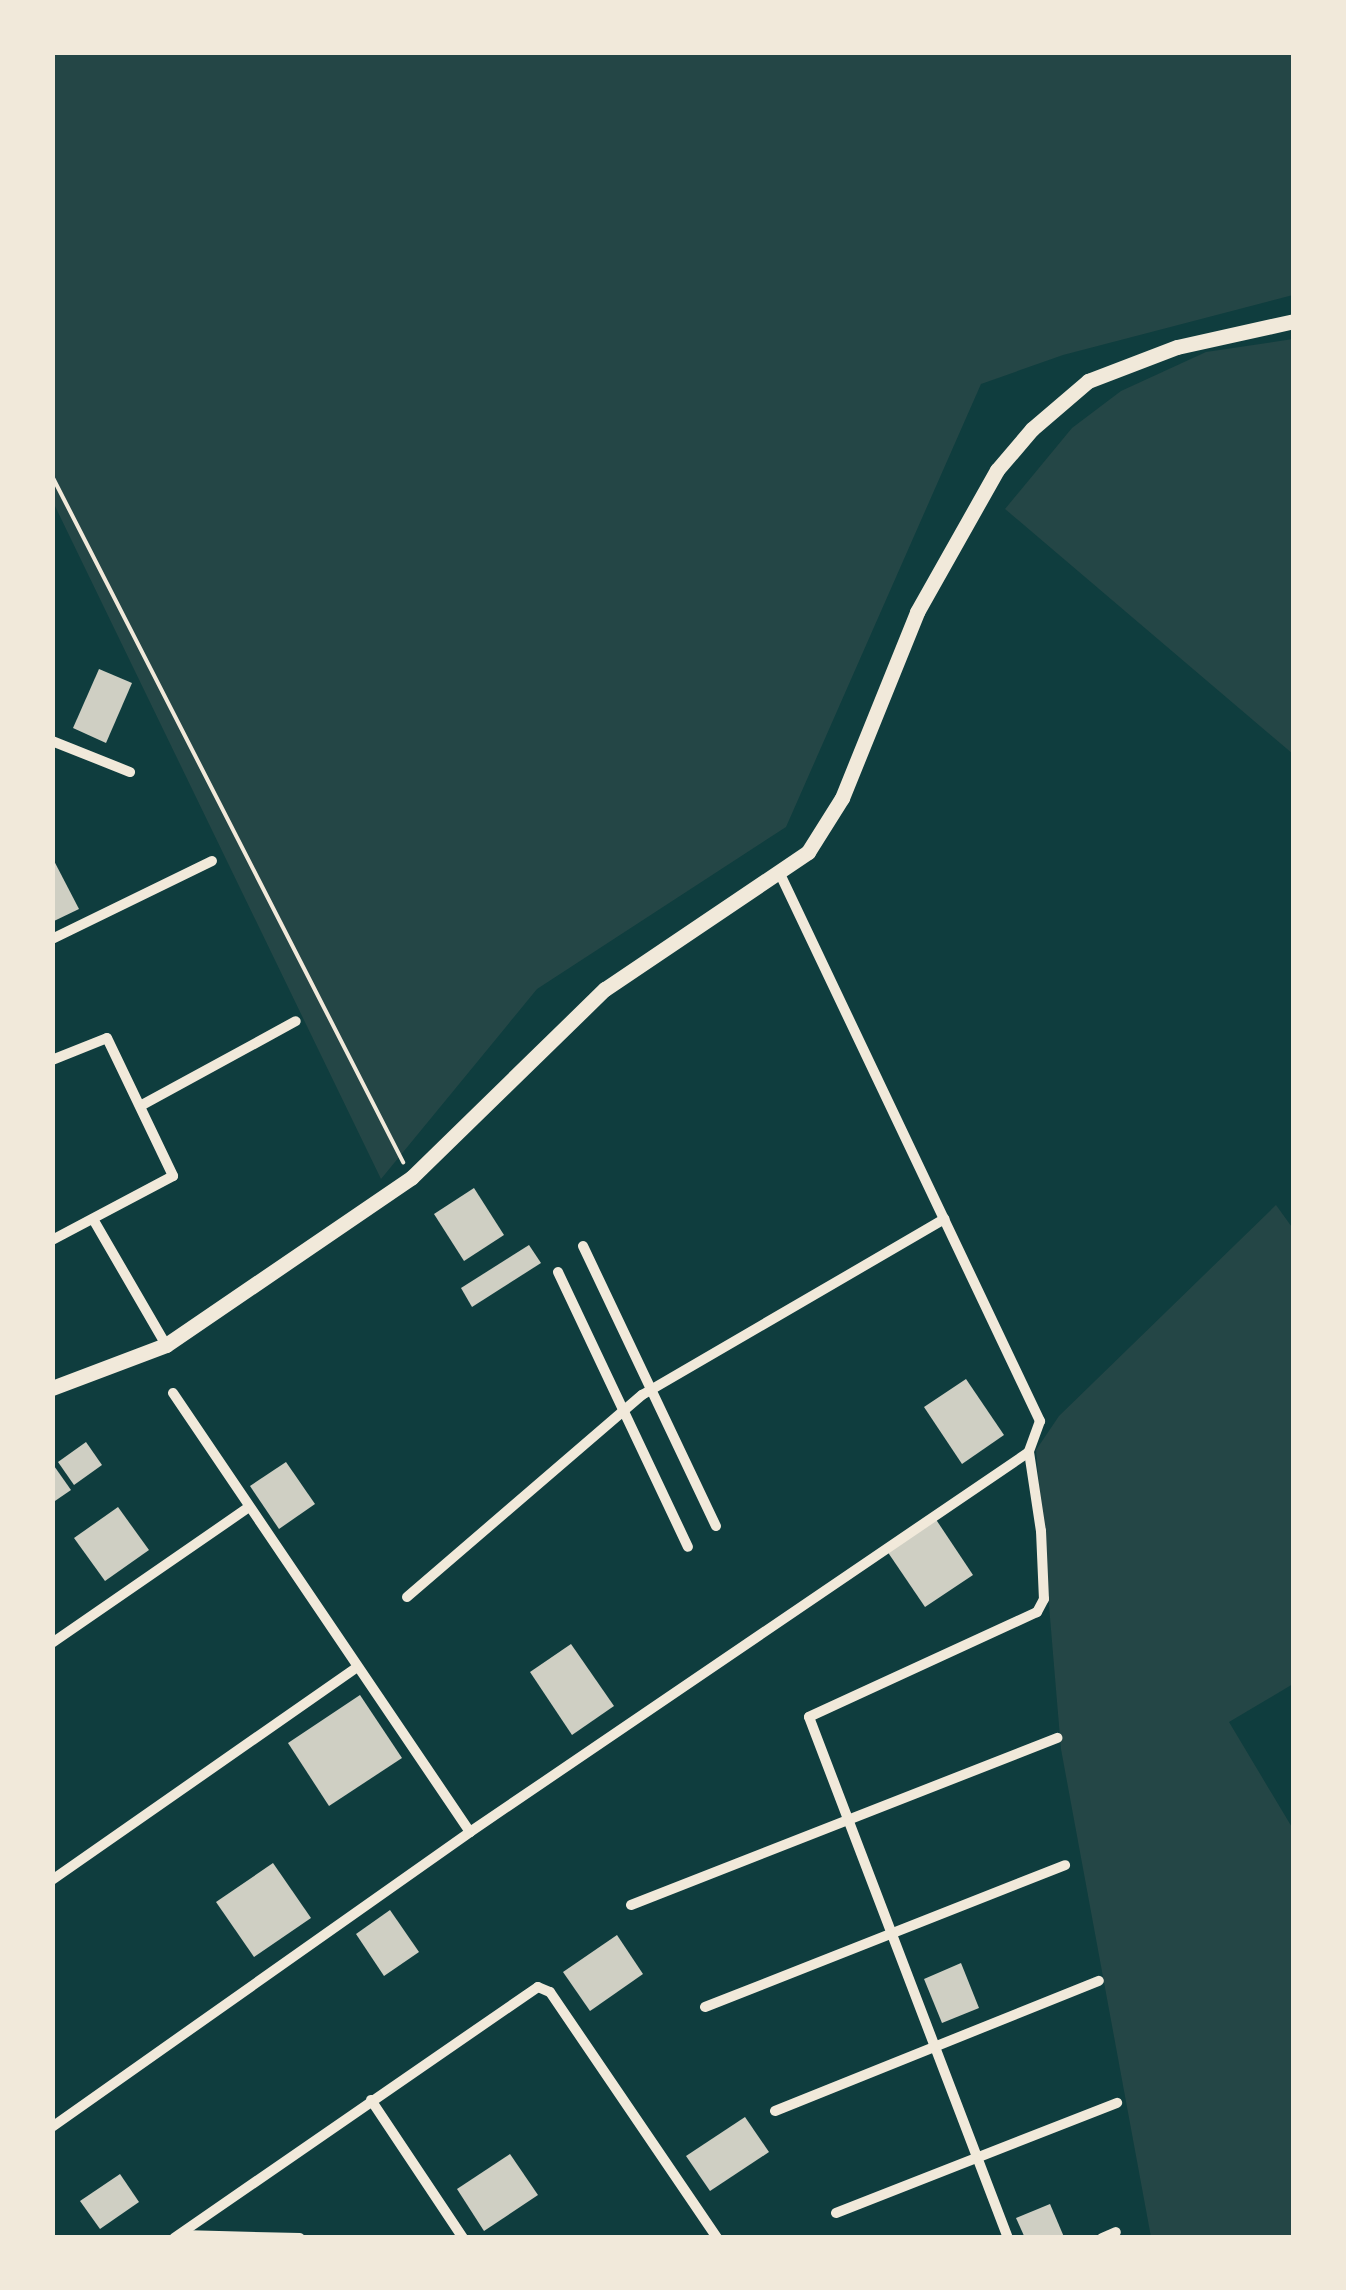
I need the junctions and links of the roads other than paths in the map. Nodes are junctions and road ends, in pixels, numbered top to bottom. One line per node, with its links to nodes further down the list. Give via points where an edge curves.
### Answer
1 (1294, 322): 5 (street, via 1177,347 1088,381 1032,429 997,470 917,612 832,819 808,852)
2 (52, 742): 3 (street)
3 (130, 772)
4 (212, 861): 6 (street)
5 (780, 874): 11 (street); 15 (street, via 606,989 412,1178)
6 (52, 939)
7 (296, 1021): 9 (street)
8 (52, 1060): 9 (street, via 104,1037)
9 (142, 1105): 10 (street, via 172,1176)
10 (93, 1218): 12 (street); 15 (street)
11 (944, 1220): 17 (street); 20 (street, via 1040,1421)
12 (52, 1240)
13 (584, 1246): 17 (street)
14 (558, 1272): 19 (street)
15 (166, 1345): 16 (street)
16 (52, 1388)
17 (651, 1390): 19 (street); 22 (street)
18 (173, 1393): 21 (street)
19 (623, 1411): 23 (street); 24 (street)
20 (1029, 1452): 28 (street, via 1041,1532 1041,1607 813,1711 810,1723); 29 (street)
21 (246, 1509): 25 (street); 26 (street)
22 (716, 1526)
23 (688, 1547)
24 (408, 1597)
25 (52, 1643)
26 (356, 1668): 29 (street); 31 (street)
27 (1057, 1738): 28 (street)
28 (847, 1819): 32 (street); 33 (street)
29 (470, 1832): 40 (street)
30 (1066, 1865): 33 (street)
31 (52, 1880)
32 (631, 1905)
33 (892, 1935): 35 (street); 36 (street)
34 (1099, 1981): 36 (street)
35 (705, 2008)
36 (934, 2046): 39 (street); 41 (street)
37 (371, 2100): 44 (street); 46 (street); 47 (street, via 533,1989 547,1989)
38 (1117, 2103): 41 (street)
39 (776, 2112)
40 (52, 2127)
41 (978, 2160): 42 (street); 48 (street)
42 (836, 2213)
43 (1116, 2232): 49 (street)
44 (176, 2236): 45 (street)
45 (300, 2238)
46 (463, 2238)
47 (717, 2238)
48 (1008, 2238)
49 (1102, 2238)

